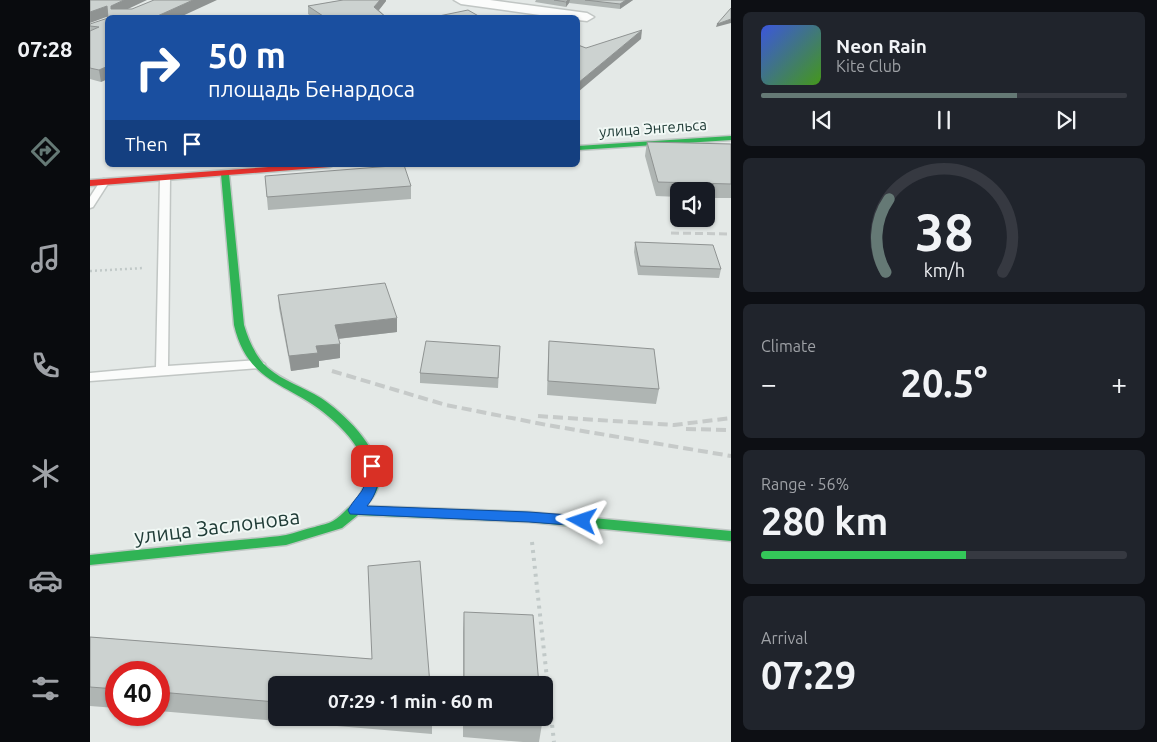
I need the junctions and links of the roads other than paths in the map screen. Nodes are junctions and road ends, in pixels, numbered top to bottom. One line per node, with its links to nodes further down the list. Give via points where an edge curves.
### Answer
1 (461, 0): 2 (street, via 590,13)
2 (580, 27)
3 (731, 138): 4 (street, улица Энгельса)
4 (580, 148)
5 (307, 167): 6 (street)
6 (225, 174): 7 (street); 11 (street, улица Заслонова, via 239,325 242,340)
7 (166, 178): 8 (street); 12 (lane)
8 (104, 182): 9 (street); 10 (lane)
9 (90, 183)
10 (90, 205)
11 (259, 364): 12 (lane); 14 (street, улица Заслонова, via 271,376 321,404 366,452 372,466 373,482 367,497)
12 (162, 370): 13 (lane)
13 (90, 377)
14 (355, 510): 15 (street, via 529,517); 16 (street, улица Заслонова, via 337,525 286,540)
15 (731, 536)
16 (90, 560)

